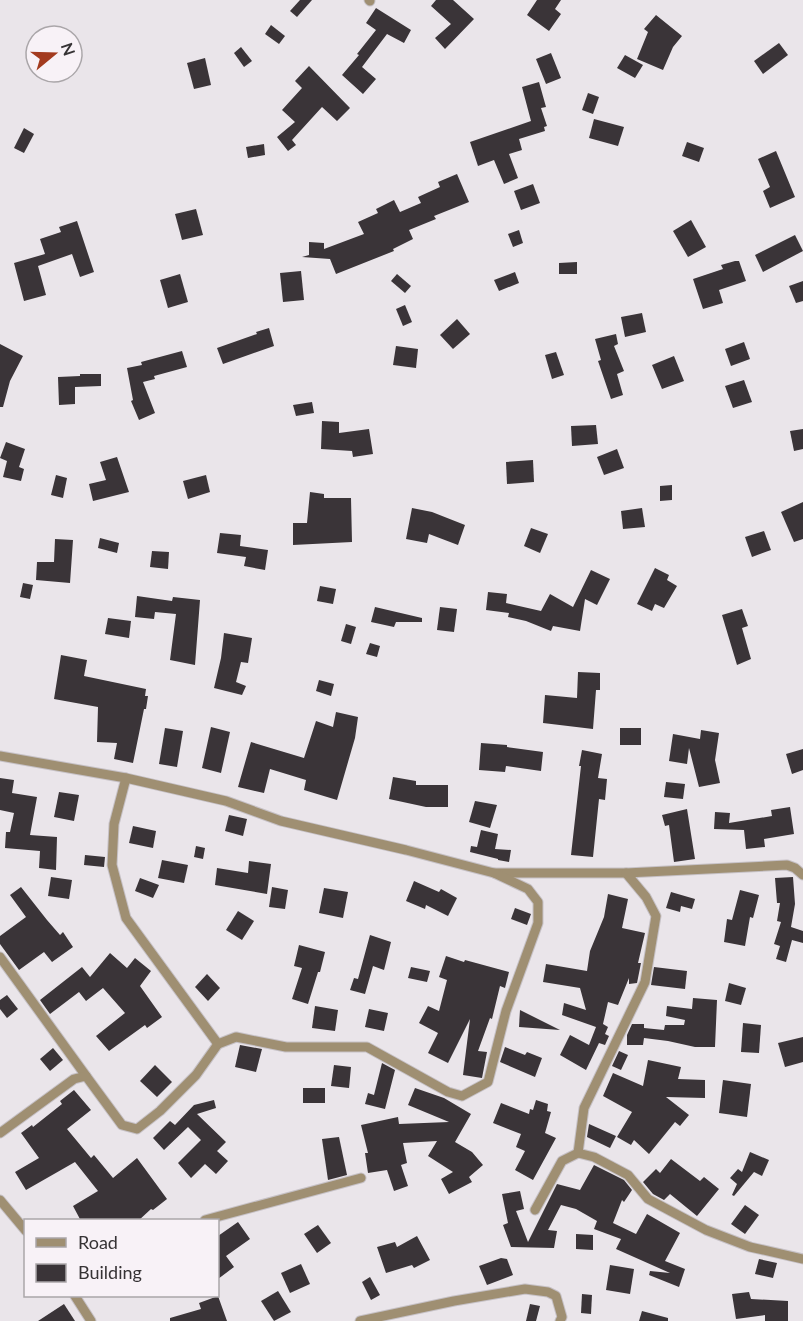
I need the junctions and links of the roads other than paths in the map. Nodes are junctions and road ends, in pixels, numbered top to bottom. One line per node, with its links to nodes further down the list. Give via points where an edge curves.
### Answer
1 (0, 756): 2 (street)
2 (126, 778): 3 (street, via 226,801 280,821); 7 (street, via 114,824 112,865 126,918)
3 (494, 873): 4 (street); 7 (street, via 528,889 538,902 538,923 506,1011 488,1082 462,1096 448,1092 367,1047 286,1047 236,1037)
4 (626, 873): 5 (street, via 787,865); 10 (street, via 656,916 645,982 584,1108)
5 (803, 875)
6 (0, 957): 8 (street)
7 (218, 1044): 8 (street, via 196,1075 136,1129 122,1125)
8 (86, 1076): 9 (street, via 74,1079)
9 (0, 1133)
10 (578, 1153): 13 (street, via 562,1161); 16 (street, via 628,1175 648,1199 706,1230 750,1247)
11 (361, 1178): 14 (street)
12 (0, 1200): 15 (street)
13 (535, 1210)
14 (213, 1219)
15 (24, 1229)
16 (803, 1259)
17 (76, 1297): 18 (street)
18 (91, 1321)
19 (360, 1321): 20 (street, via 525,1289 556,1296)
20 (560, 1321)

